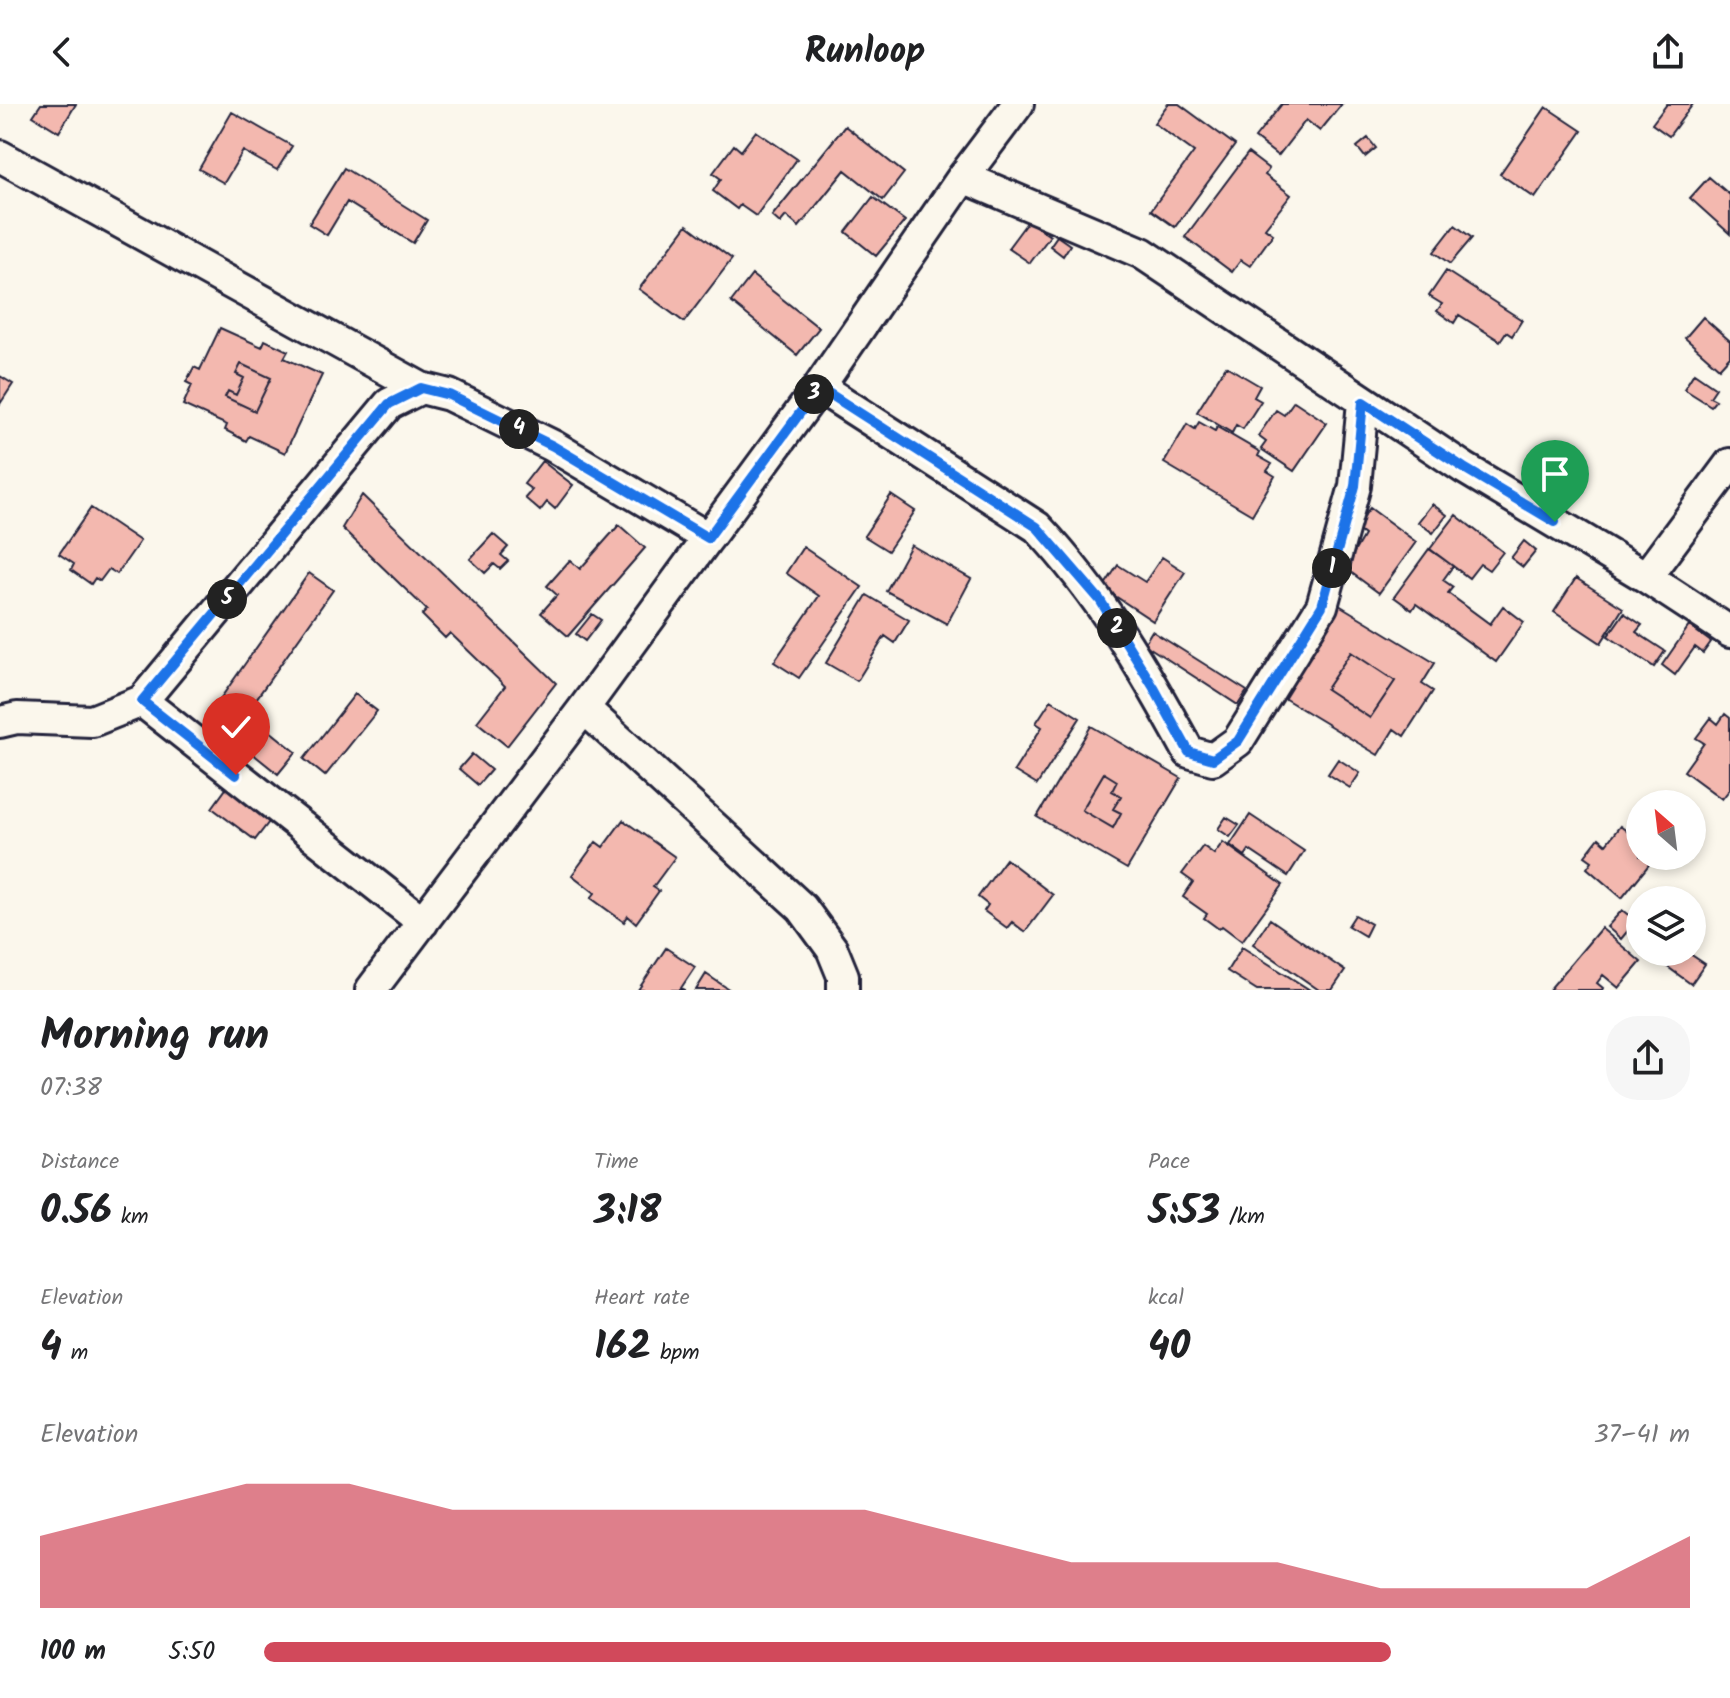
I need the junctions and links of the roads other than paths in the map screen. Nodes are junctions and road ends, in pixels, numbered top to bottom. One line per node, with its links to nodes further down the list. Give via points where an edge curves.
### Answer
1 (1018, 104): 3 (street)
2 (0, 156): 5 (street)
3 (963, 177): 4 (street); 6 (street, via 1142,253)
4 (819, 387): 6 (street, via 1037,527 1100,600 1189,752 1213,759 1238,741 1322,606 1355,486); 8 (street)
5 (421, 388): 8 (street, via 449,395 553,446); 11 (street, via 389,404)
6 (1363, 402): 9 (street)
7 (1730, 464): 9 (street)
8 (708, 538): 12 (street)
9 (1646, 577): 10 (street)
10 (1730, 632)
11 (142, 701): 13 (street, via 92,721); 14 (street)
12 (584, 708): 14 (street); 16 (street, via 802,908 832,949)
13 (0, 722)
14 (423, 922): 15 (street)
15 (371, 990)
16 (843, 990)

